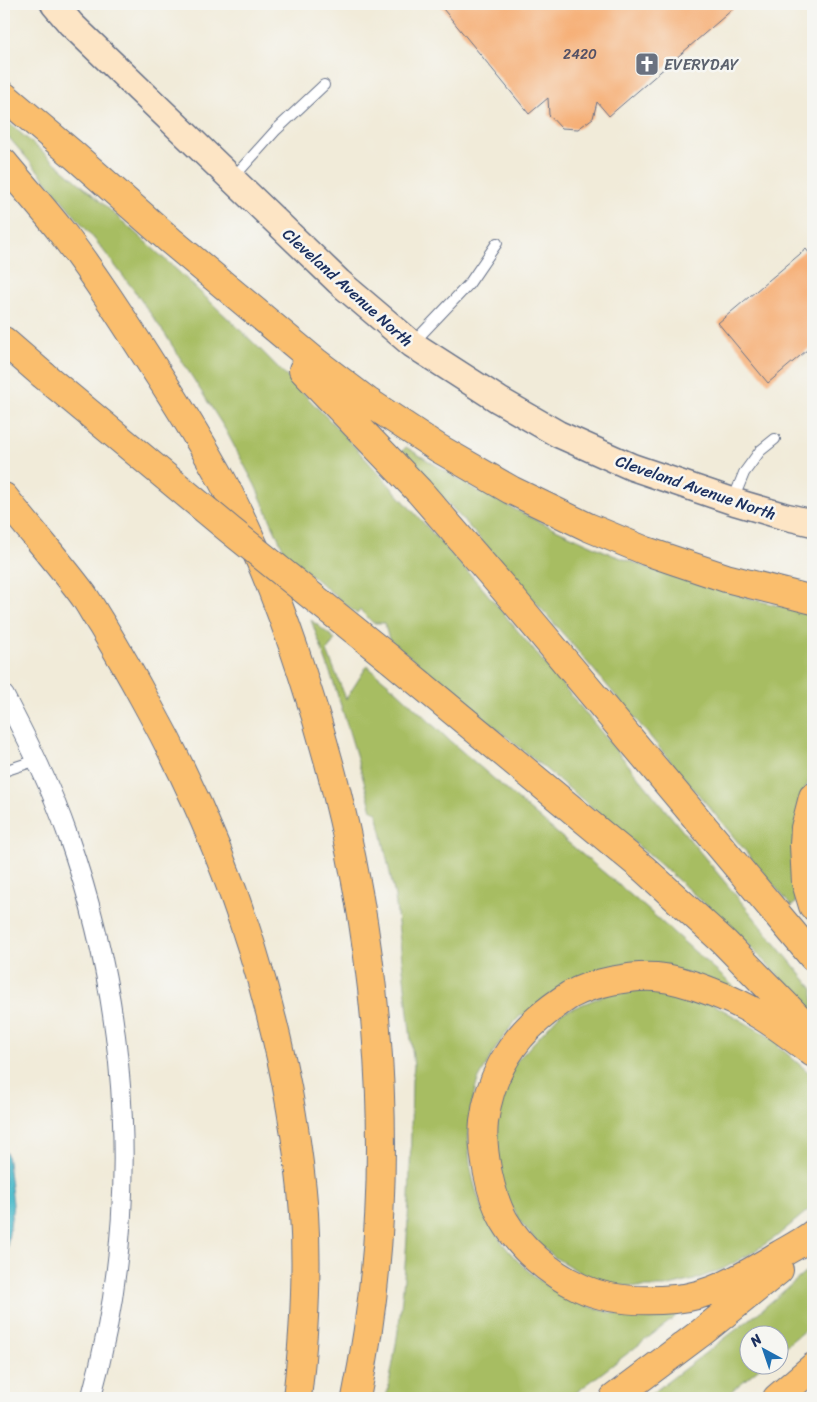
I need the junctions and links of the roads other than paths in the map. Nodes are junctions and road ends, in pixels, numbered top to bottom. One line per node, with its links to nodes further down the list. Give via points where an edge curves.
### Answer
1 (54, 4): 5 (street, Cleveland Avenue North, via 70,24)
2 (324, 85): 5 (lane, via 276,130)
3 (4, 96): 6 (highway)
4 (4, 164): 28 (highway, via 58,228 111,300 196,434 253,544 294,647 318,719 338,792 367,941 379,1083 377,1245 370,1320)
5 (232, 179): 9 (street, Cleveland Avenue North, via 339,282)
6 (171, 241): 14 (highway, via 367,401 438,448 511,490 646,551 726,578); 20 (highway, via 322,389 419,491)
7 (498, 243): 9 (lane, via 469,284)
8 (4, 341): 21 (highway, bridge, via 644,869 724,942)
9 (412, 344): 12 (street, Cleveland Avenue North, via 558,434 632,468)
10 (775, 438): 12 (lane, via 760,451 744,473)
11 (4, 497): 27 (highway, via 84,597 130,671 196,800 246,930 282,1065 297,1148 306,1279)
12 (733, 501): 13 (street, Cleveland Avenue North)
13 (813, 523)
14 (813, 600)
15 (4, 695): 16 (street)
16 (37, 760): 17 (lane); 26 (street, via 68,835 90,905 116,1030 124,1167 120,1232 112,1304)
17 (4, 771)
18 (813, 797): 19 (highway, via 804,845 806,883)
19 (813, 906)
20 (813, 958)
21 (813, 1033)
22 (813, 1053): 23 (highway, via 763,1016 693,985 656,977 601,984 572,994 526,1030 507,1054 494,1080 484,1123 485,1159 492,1190 504,1220 529,1252 580,1287 610,1297 644,1301 705,1293 760,1267)
23 (813, 1234)
24 (813, 1242): 29 (highway)
25 (813, 1367): 30 (highway)
26 (91, 1398)
27 (297, 1398)
28 (356, 1398)
29 (614, 1398)
30 (777, 1398)

